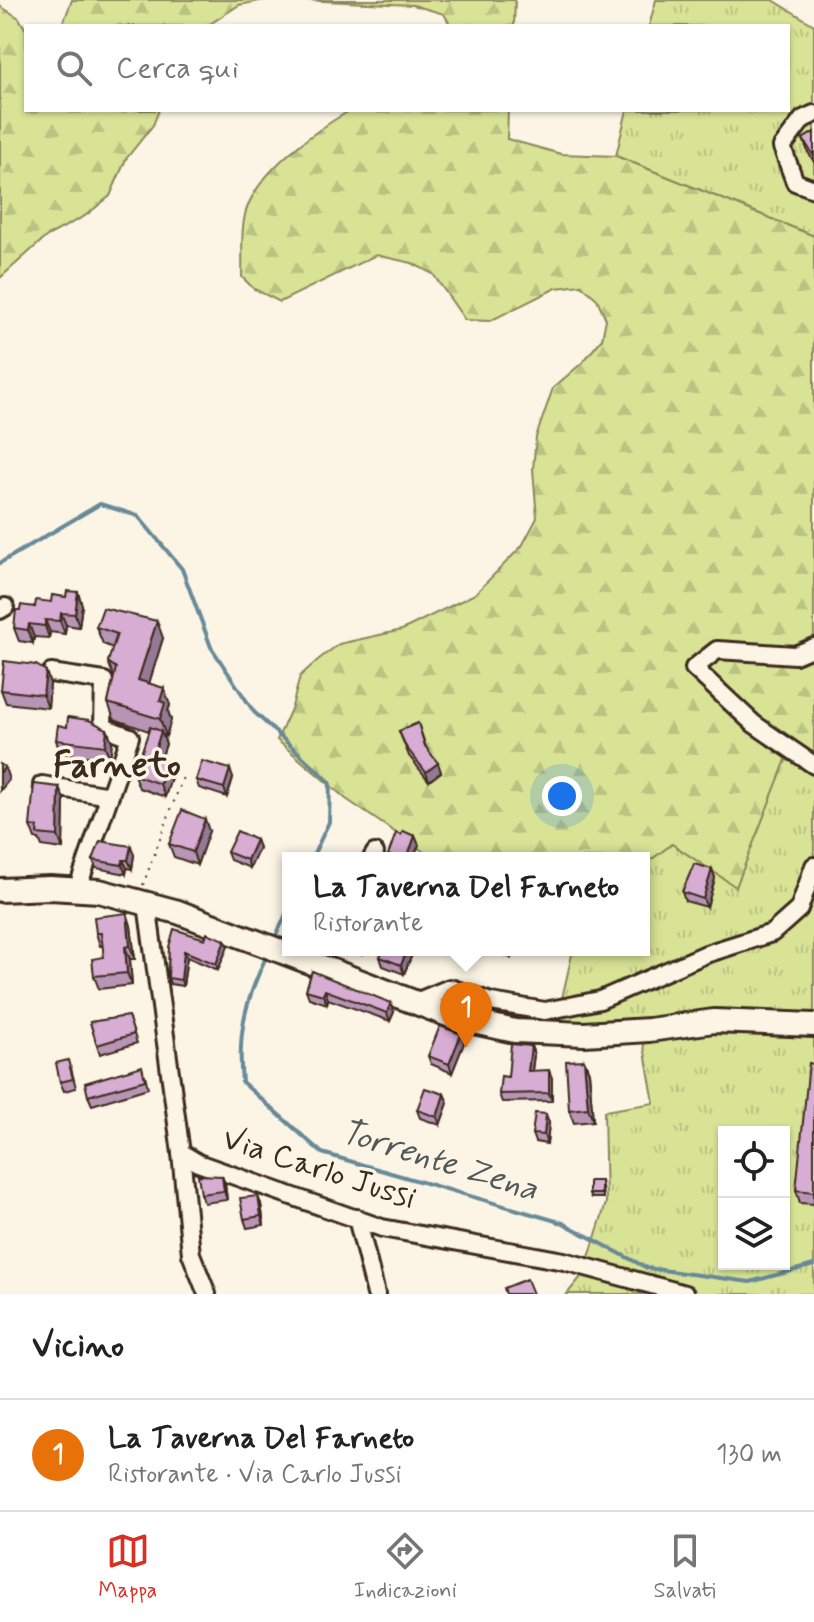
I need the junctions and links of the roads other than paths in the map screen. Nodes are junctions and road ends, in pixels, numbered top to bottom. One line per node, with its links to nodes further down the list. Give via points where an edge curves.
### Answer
1 (814, 114): 2 (street, via 803,119 782,147 795,182)
2 (814, 189)
3 (814, 647): 5 (street, via 795,655 717,650 694,668 754,724)
4 (51, 673): 7 (street, via 104,681 103,727 130,737)
5 (814, 765)
6 (42, 785): 7 (street)
7 (110, 796): 10 (street)
8 (814, 866): 14 (street, via 799,909 772,933 706,954 600,1000 545,1011 450,988)
9 (0, 890): 10 (street)
10 (77, 890): 11 (street)
11 (144, 897): 12 (street); 16 (street, Via Carlo Jussi)
12 (282, 946)
13 (317, 956): 14 (street)
14 (416, 1002): 15 (street, via 456,1018 515,1031 584,1034 714,1021)
15 (814, 1025)
16 (181, 1153): 17 (street, Via Carlo Jussi); 18 (street, via 191,1254)
17 (357, 1218): 19 (street); 20 (street, Via Carlo Jussi, via 382,1228 564,1261)
18 (207, 1294)
19 (376, 1294)
20 (685, 1294)

